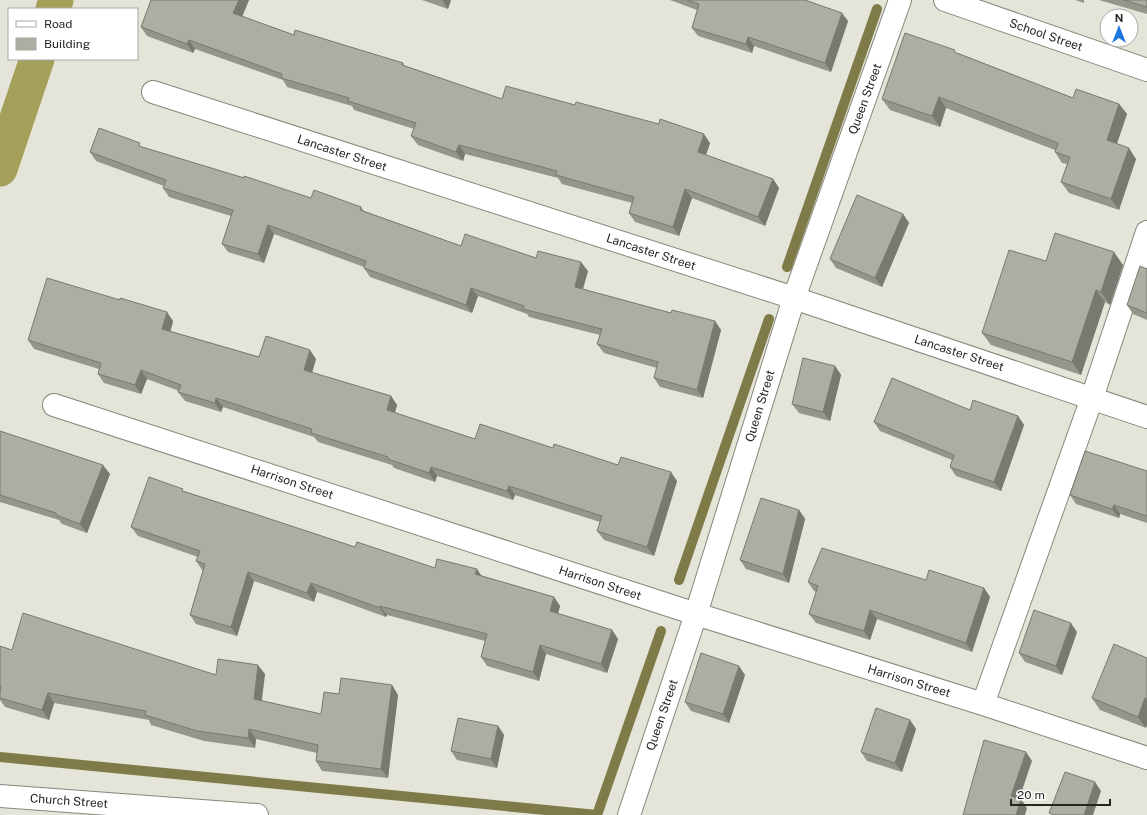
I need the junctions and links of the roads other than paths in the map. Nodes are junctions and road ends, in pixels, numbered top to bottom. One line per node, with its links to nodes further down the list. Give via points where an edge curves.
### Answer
1 (900, 0): 6 (street, Queen Street)
2 (945, 0): 3 (street, School Street)
3 (1147, 70)
4 (153, 92): 6 (street, Lancaster Street)
5 (1147, 232): 7 (street)
6 (794, 298): 7 (street, Lancaster Street); 10 (street, Queen Street)
7 (1092, 398): 9 (street, Lancaster Street); 11 (street)
8 (54, 405): 10 (street, Harrison Street)
9 (1147, 417)
10 (696, 614): 11 (street, Harrison Street); 15 (street, Queen Street)
11 (983, 704): 12 (street, Harrison Street)
12 (1147, 758)
13 (0, 796): 14 (street, Church Street)
14 (257, 815)
15 (629, 815)

